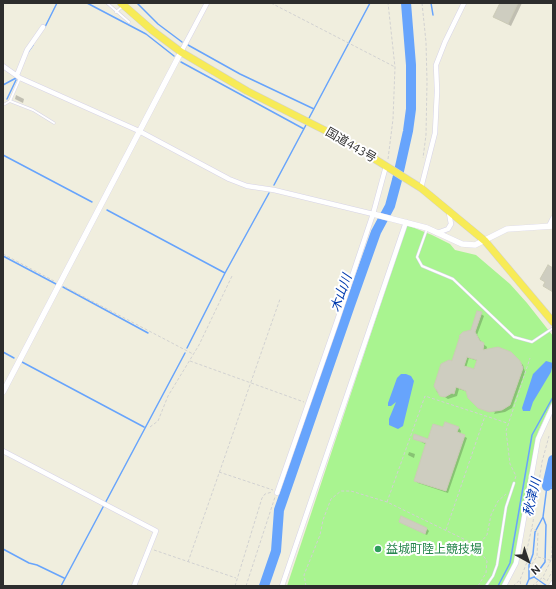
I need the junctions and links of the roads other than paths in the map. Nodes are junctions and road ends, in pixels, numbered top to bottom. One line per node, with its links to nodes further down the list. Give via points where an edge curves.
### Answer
1 (107, 3): 5 (lane)
2 (207, 3): 8 (street)
3 (464, 3): 16 (street, via 436,65 435,133)
4 (122, 4): 5 (lane); 8 (highway, 国道443号)
5 (116, 12): 6 (lane)
6 (129, 22)
7 (43, 27): 10 (street, via 27,50)
8 (181, 52): 14 (street); 15 (highway, 国道443号, via 224,78 346,141)
9 (3, 66): 10 (street)
10 (18, 76): 11 (lane); 14 (street)
11 (10, 101): 12 (lane); 13 (lane, via 33,110)
12 (5, 104)
13 (54, 123)
14 (139, 131): 18 (street, via 247,186); 27 (street)
15 (386, 166): 16 (highway, 国道443号); 18 (street)
16 (419, 186): 17 (highway, 国道443号)
17 (446, 207): 23 (street, via 450,213 451,224); 24 (highway, 国道443号)
18 (373, 214): 20 (street); 31 (street)
19 (553, 218): 21 (street)
20 (404, 221): 22 (street); 34 (street)
21 (551, 226): 24 (street, via 507,230 496,233)
22 (427, 228): 23 (street); 26 (lane, via 417,257 422,266 453,279 510,334 520,340 536,342)
23 (438, 232): 24 (street, via 462,244 475,245)
24 (485, 241): 25 (highway, 国道443号)
25 (553, 322)
26 (553, 328)
27 (3, 392)
28 (553, 406): 36 (street, via 538,439 516,563)
29 (3, 451): 33 (street, via 156,531)
30 (514, 484): 35 (lane, via 506,507 497,566 494,576)
31 (277, 493)
32 (553, 582): 37 (street)
33 (134, 586)
34 (282, 586)
35 (486, 586)
36 (504, 586)
37 (551, 586)

